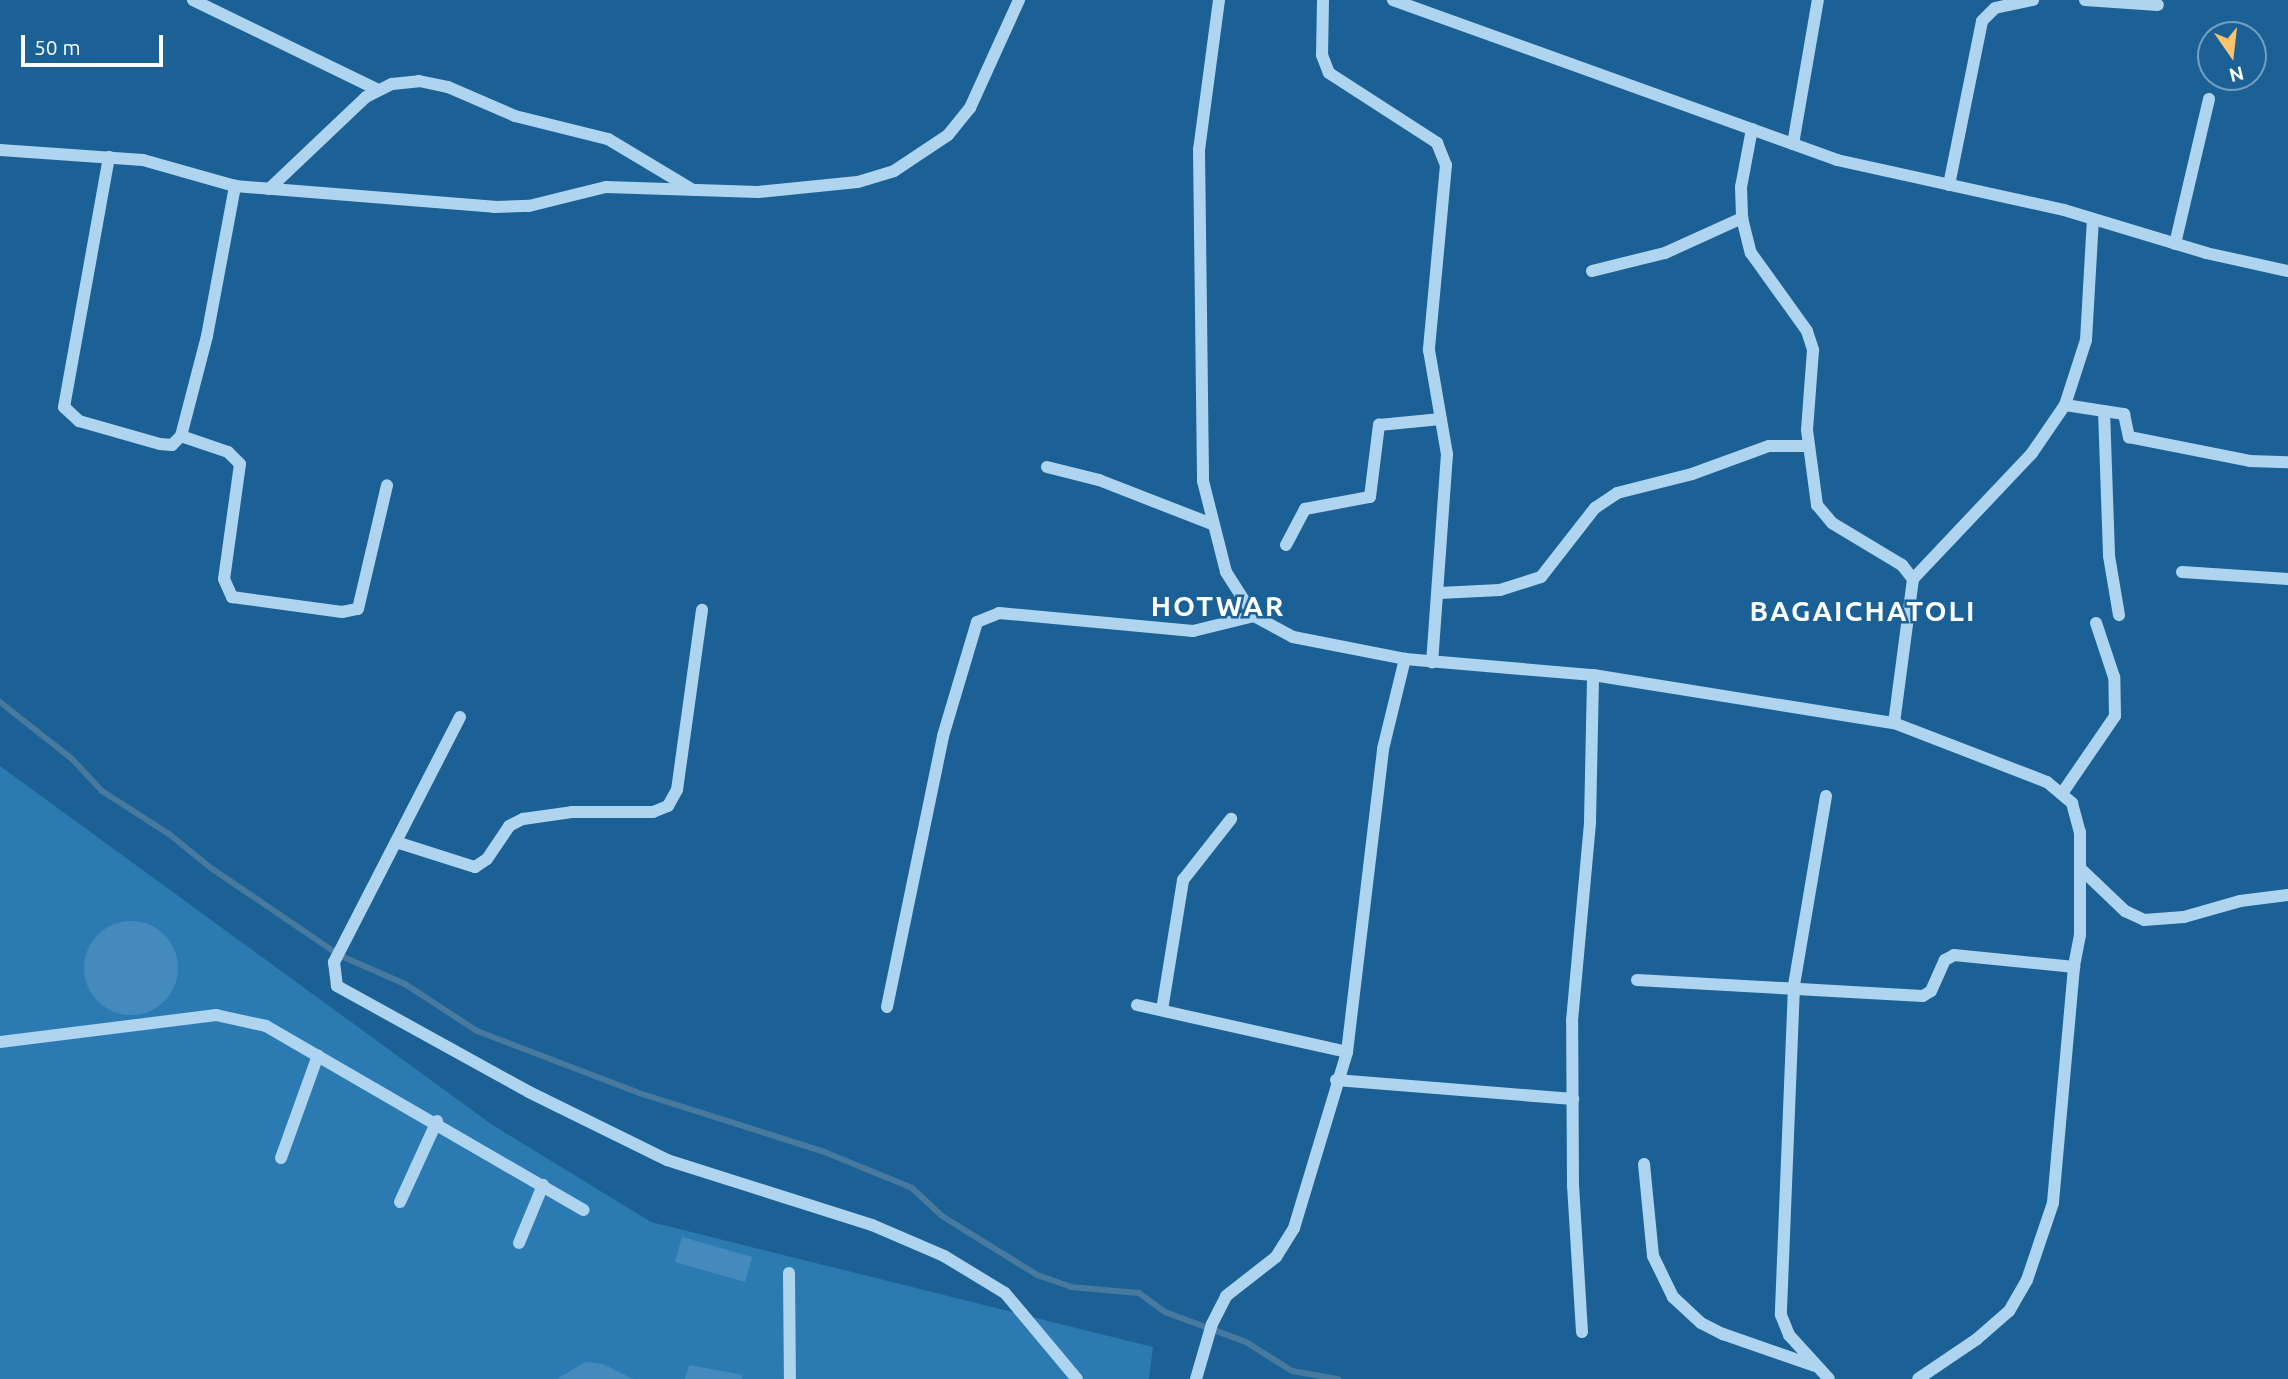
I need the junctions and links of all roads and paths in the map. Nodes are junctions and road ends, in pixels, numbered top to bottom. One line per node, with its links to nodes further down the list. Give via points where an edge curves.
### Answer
1 (193, 0): 10 (street)
2 (1019, 0): 18 (street, via 970,108 927,152 894,171 859,182 758,192)
3 (1219, 0): 33 (street, via 1199,149 1203,481)
4 (1323, 0): 27 (street, via 1322,55 1329,73 1437,143 1445,157 1429,350)
5 (1393, 0): 12 (street)
6 (1818, 0): 13 (street)
7 (2033, 0): 16 (street, via 1996,8 1982,21)
8 (2085, 0): 9 (street)
9 (2158, 5)
10 (378, 90): 18 (street, via 407,82 448,87 515,116 608,139); 19 (street, via 349,110)
11 (2209, 99): 22 (street)
12 (1752, 129): 13 (street); 20 (street, via 1741,187)
13 (1793, 144): 16 (street, via 1837,160)
14 (0, 150): 15 (street)
15 (109, 158): 17 (street, via 158,162); 28 (street, via 64,407 79,421 160,444 172,445)
16 (1949, 185): 21 (street)
17 (235, 186): 19 (street); 28 (street, via 207,336)
18 (690, 188): 19 (street, via 606,187 514,208)
19 (269, 189)
20 (1742, 218): 23 (street, via 1665,253); 29 (street, via 1751,253 1807,331 1813,350)
21 (2092, 219): 22 (street); 25 (street, via 2086,340)
22 (2175, 244): 24 (street)
23 (1592, 271)
24 (2288, 271)
25 (2064, 405): 26 (street); 36 (street, via 2032,453)
26 (2104, 411): 30 (street, via 2127,416 2129,437 2250,461); 40 (street, via 2109,556)
27 (1441, 419): 34 (street, via 1379,425 1370,497 1305,509); 38 (street, via 1447,454)
28 (181, 436): 32 (street, via 228,452 240,464 225,579 232,597 342,612 358,609)
29 (1808, 446): 36 (street, via 1815,495 1825,516 1902,565); 38 (street, via 1769,446 1692,474 1617,493 1595,508 1555,565 1532,582 1500,590)
30 (2288, 462)
31 (1047, 467): 33 (street, via 1099,480)
32 (387, 485)
33 (1212, 524): 41 (street, via 1227,572)
34 (1286, 545)
35 (2182, 572): 37 (street)
36 (1913, 579): 47 (street)
37 (2288, 579)
38 (1439, 593): 44 (street)
39 (702, 610): 51 (street, via 677,790 668,806 653,812 572,812 523,819 509,826 487,859 475,867)
40 (2119, 615)
41 (1254, 616): 43 (street, via 1293,637); 58 (street, via 1193,631 999,613 977,622 943,736)
42 (2096, 622): 48 (street, via 2114,677 2115,716)
43 (1405, 659): 44 (street); 61 (street, via 1383,748)
44 (1432, 662): 45 (street)
45 (1593, 675): 47 (street); 64 (street, via 1590,822 1572,1021)
46 (460, 717): 51 (street)
47 (1894, 723): 48 (street)
48 (2063, 792): 52 (street, via 2076,817)
49 (1826, 796): 56 (street)
50 (1231, 819): 59 (street, via 1183,880)
51 (396, 842): 76 (street, via 334,962 334,980 352,998 667,1160 872,1225 976,1273 1005,1293)
52 (2081, 869): 53 (street, via 2125,911 2144,920 2183,918 2240,901); 54 (street, via 2080,935)
53 (2288, 895)
54 (2074, 967): 56 (street, via 1962,954 1945,960 1931,991 1923,996); 79 (street, via 2053,1203 2042,1243 2009,1311)
55 (1637, 980): 56 (street)
56 (1794, 986): 74 (street, via 1781,1315 1788,1335)
57 (1137, 1005): 59 (street)
58 (887, 1007)
59 (1162, 1010): 61 (street)
60 (0, 1042): 62 (street, via 216,1015 266,1026)
61 (1347, 1052): 63 (street)
62 (318, 1055): 65 (street); 66 (street)
63 (1336, 1080): 64 (street); 77 (street, via 1294,1228 1276,1257 1226,1296 1212,1324)
64 (1573, 1099): 73 (street)
65 (437, 1121): 68 (street); 69 (street)
66 (281, 1158)
67 (1644, 1164): 74 (street, via 1653,1256 1673,1297 1701,1323 1723,1334)
68 (542, 1185): 70 (street); 71 (street)
69 (400, 1202)
70 (583, 1210)
71 (519, 1243)
72 (789, 1273): 75 (street)
73 (1582, 1332)
74 (1819, 1367): 78 (street)
75 (790, 1379)
76 (1077, 1379)
77 (1196, 1379)
78 (1829, 1379)
79 (1918, 1379)

